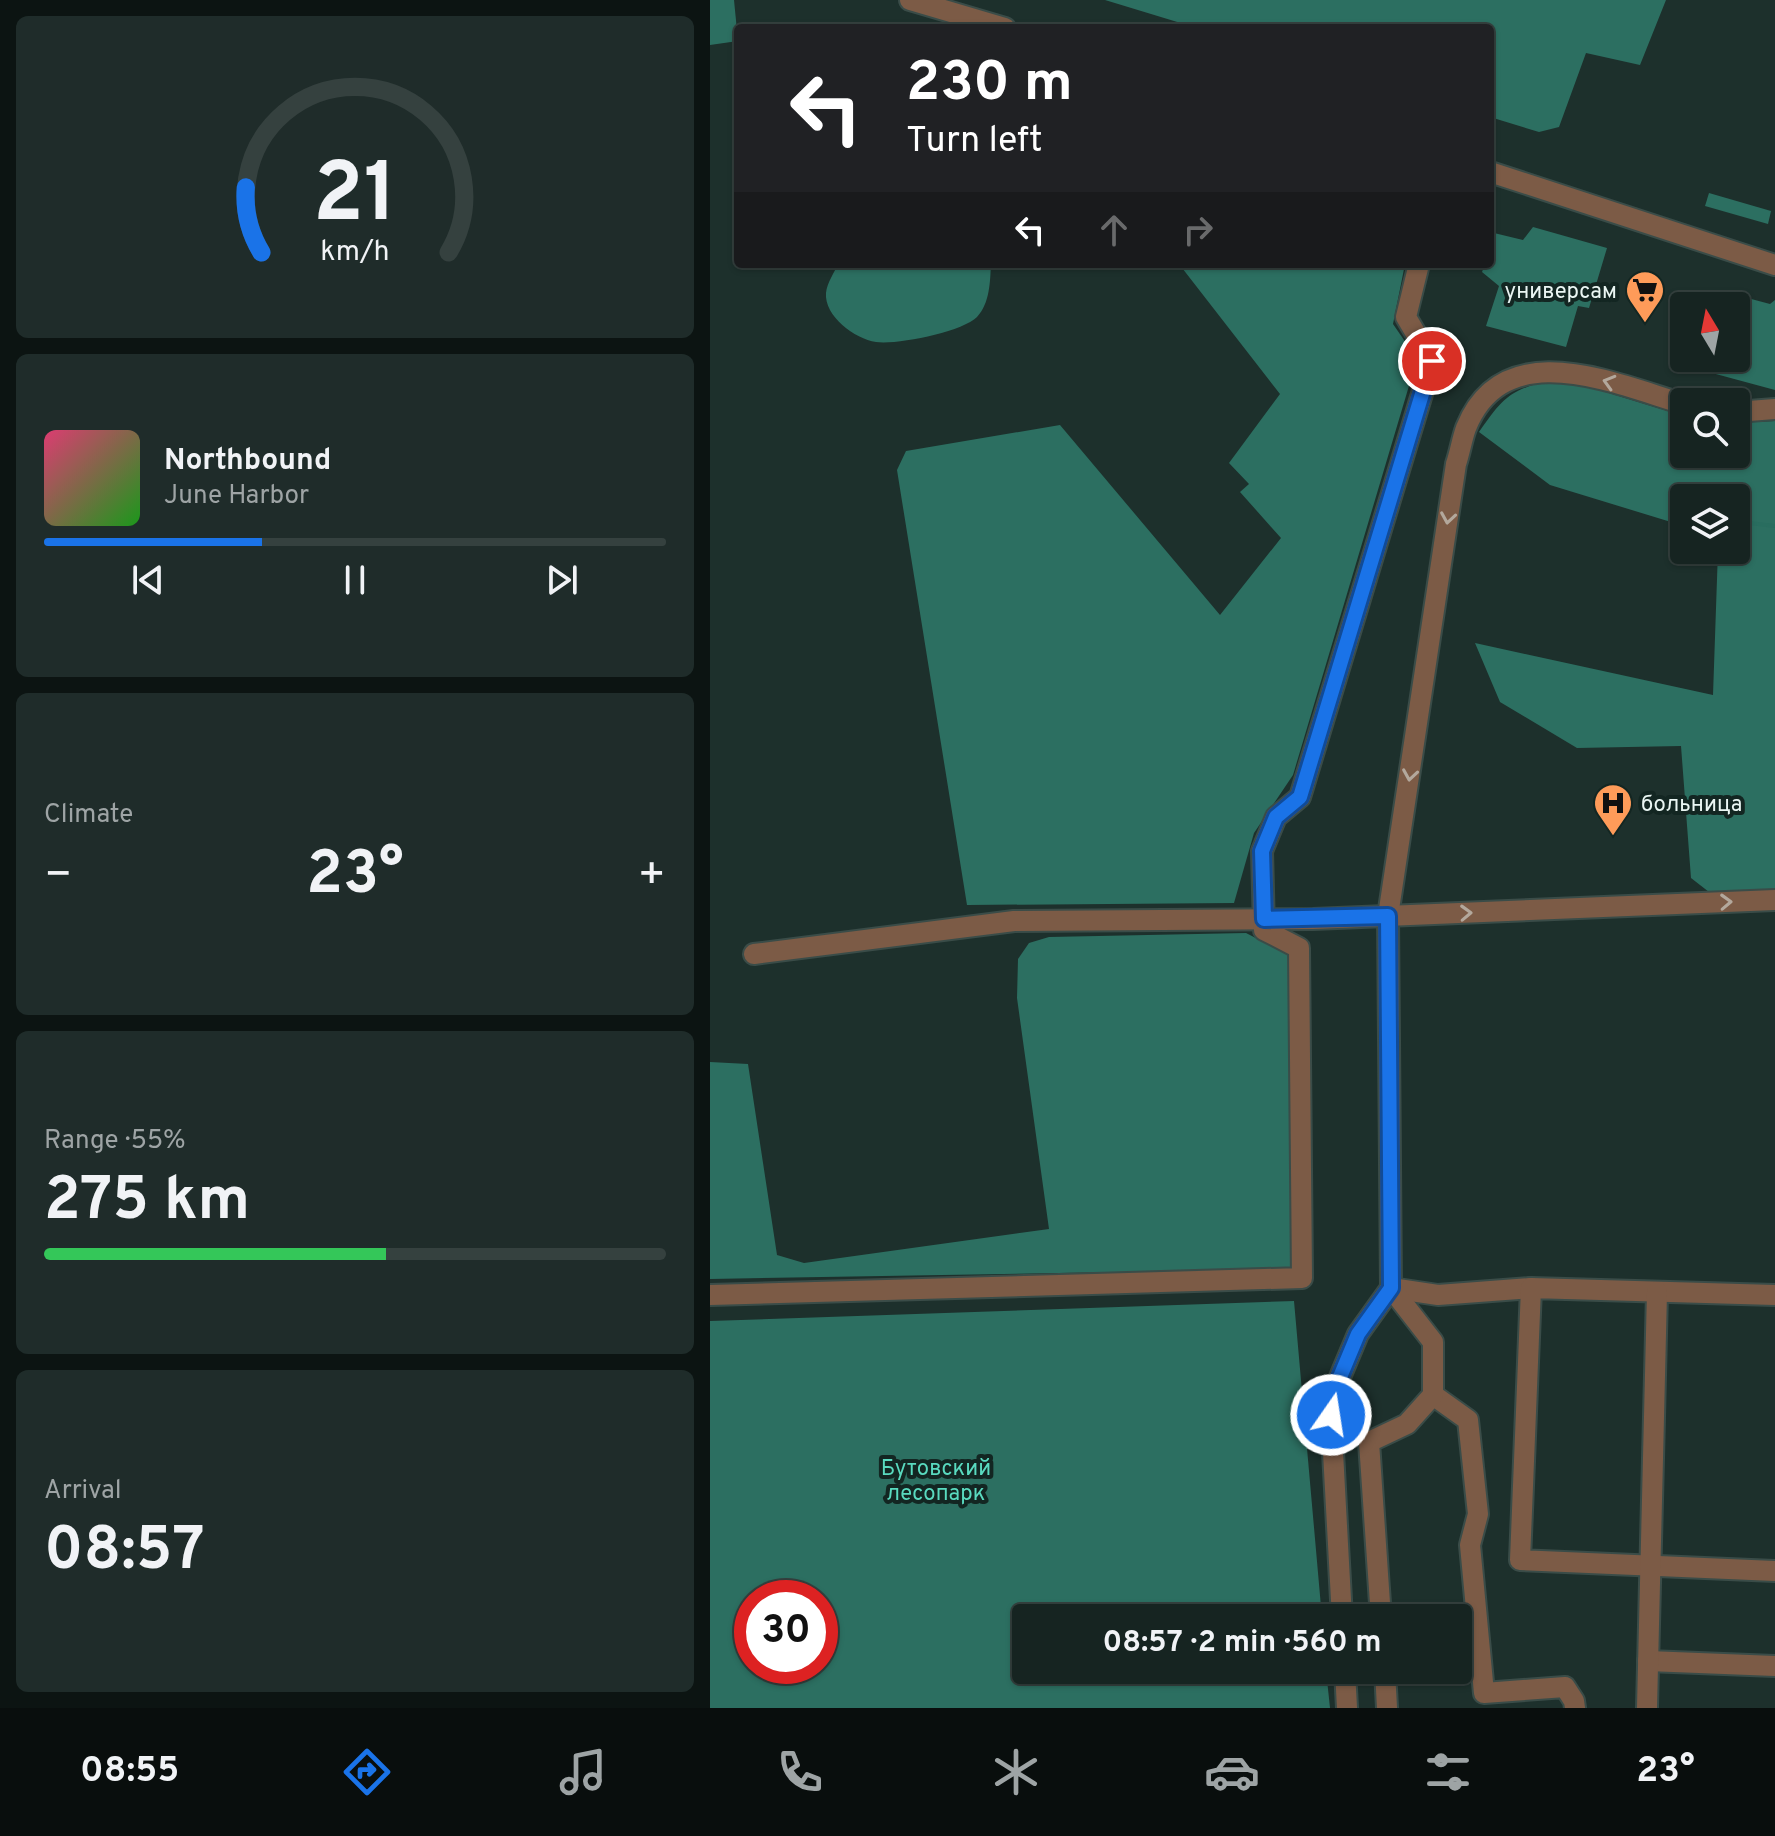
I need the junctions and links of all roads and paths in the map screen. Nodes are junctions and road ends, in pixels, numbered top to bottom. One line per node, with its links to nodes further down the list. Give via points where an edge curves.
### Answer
1 (910, 0): 2 (street)
2 (991, 24)
3 (1494, 173): 4 (street)
4 (1775, 265)
5 (1418, 268): 11 (street, via 1406,317 1432,361 1300,797 1276,817 1262,851)
6 (1670, 400): 10 (street, one-way to 10, via 1560,370 1534,371 1508,381 1485,399 1467,426 1456,464)
7 (1775, 409): 8 (street)
8 (1750, 411)
9 (1775, 900): 10 (street, one-way to 9)
10 (1388, 916): 11 (street); 13 (street)
11 (1264, 919): 12 (street, via 1014,921); 16 (street, via 1264,930 1299,948 1302,1278)
12 (754, 954)
13 (1391, 1288): 14 (street, via 1438,1295); 18 (street, via 1433,1342); 21 (street, via 1358,1334 1331,1415)
14 (1531, 1288): 15 (street); 19 (street, via 1520,1560)
15 (1657, 1292): 17 (street); 19 (street)
16 (710, 1295)
17 (1775, 1295)
18 (1433, 1395): 22 (street, via 1407,1424 1369,1442); 29 (street, via 1468,1420 1478,1514 1470,1545 1484,1693 1565,1687)
19 (1649, 1565): 20 (street); 23 (street)
20 (1775, 1571)
21 (1341, 1604)
22 (1380, 1604)
23 (1648, 1661): 24 (street); 30 (street)
24 (1775, 1666)
25 (1346, 1684): 27 (street)
26 (1386, 1684): 28 (street)
27 (1347, 1708)
28 (1387, 1708)
29 (1575, 1708)
30 (1647, 1708)

